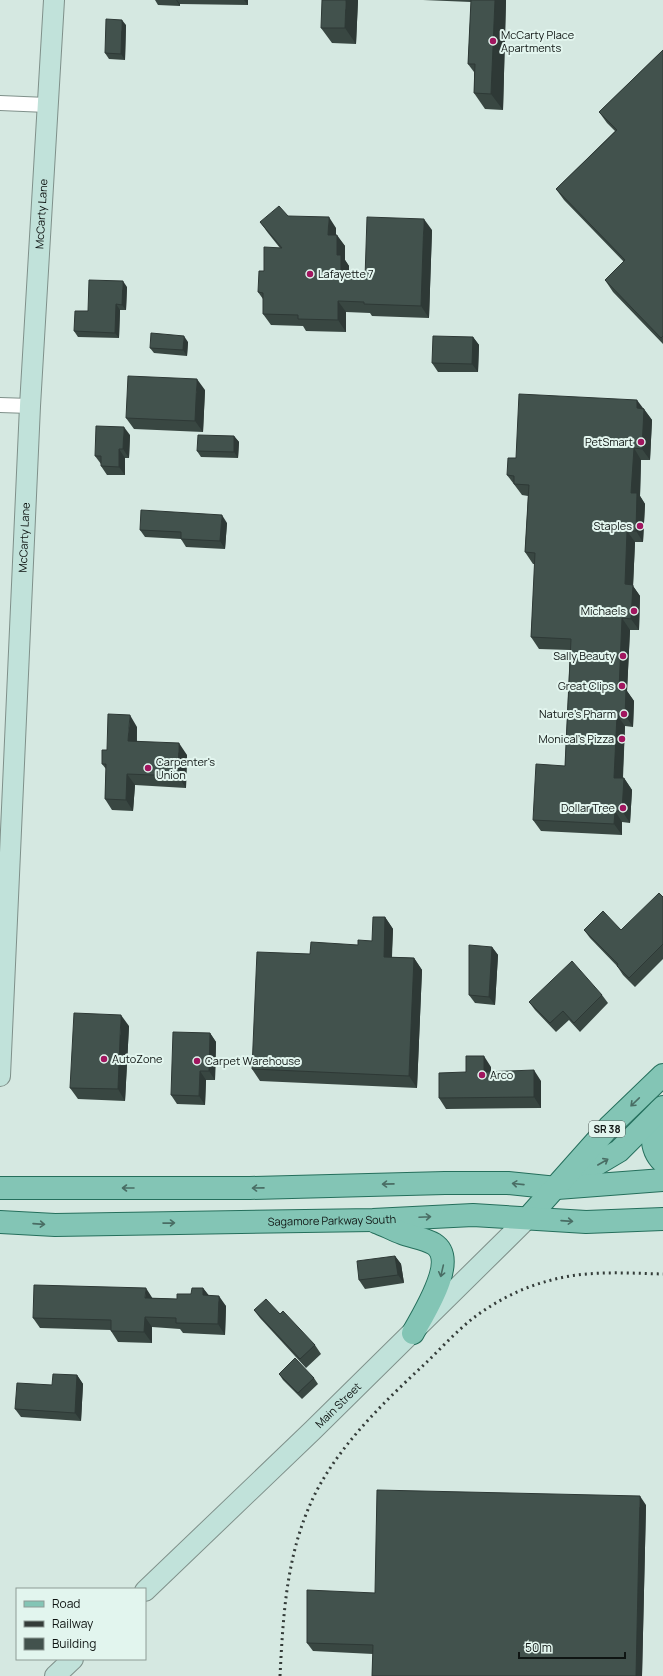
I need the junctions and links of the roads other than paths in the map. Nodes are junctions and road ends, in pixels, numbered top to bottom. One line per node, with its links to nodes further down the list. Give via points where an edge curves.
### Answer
1 (54, 0): 3 (main road, McCarty Lane)
2 (0, 103): 3 (street)
3 (47, 105): 5 (main road, McCarty Lane)
4 (0, 405): 5 (street)
5 (30, 406): 6 (main road, McCarty Lane)
6 (0, 1076)
7 (663, 1076): 12 (main road, SR 38, one-way to 12, via 609,1127)
8 (661, 1108): 9 (main road, via 652,1136 657,1155); 12 (main road, SR 38, one-way to 8, via 610,1158)
9 (663, 1162)
10 (663, 1180): 12 (main road)
11 (0, 1188): 12 (main road, one-way to 11, via 508,1183 250,1188)
12 (556, 1188): 13 (main road, SR 38)
13 (528, 1218): 14 (main road, Sagamore Parkway South, one-way to 14, via 586,1222); 15 (main road, Sagamore Parkway South, one-way to 13, via 473,1215); 17 (main road, Main Street)
14 (663, 1219)
15 (374, 1220): 16 (main road, Sagamore Parkway South, one-way to 15, via 55,1225); 17 (main road, one-way to 17, via 401,1233 435,1244 440,1252 443,1264 439,1283)
16 (0, 1222)
17 (413, 1333): 18 (main road, Main Street)
18 (146, 1590)
19 (72, 1660): 20 (main road)
20 (55, 1676)

